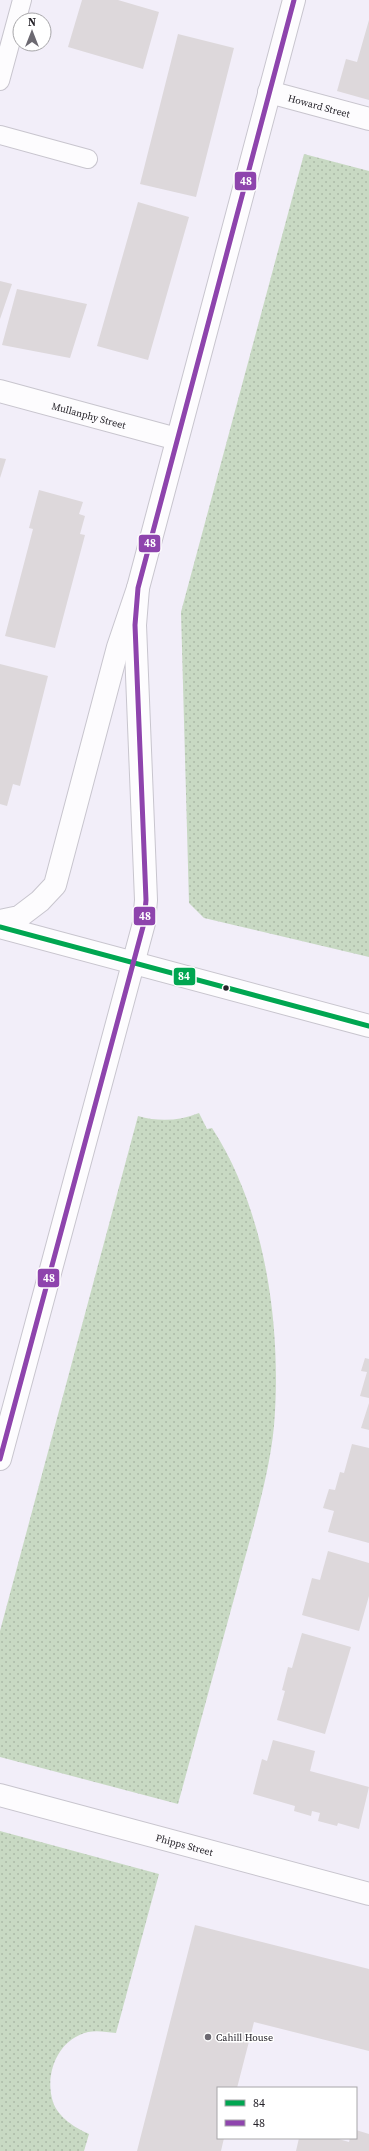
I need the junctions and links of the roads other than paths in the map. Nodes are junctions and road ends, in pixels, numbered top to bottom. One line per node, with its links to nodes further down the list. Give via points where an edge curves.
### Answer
1 (22, 0): 3 (lane)
2 (294, 0): 4 (street)
3 (0, 81)
4 (269, 92): 5 (street, Howard Street); 9 (street)
5 (369, 119)
6 (0, 135): 7 (lane)
7 (88, 159)
8 (0, 391): 9 (street, Mullanphy Street)
9 (177, 439): 10 (street)
10 (138, 588): 11 (street, via 118,647 55,885 40,902 19,917); 13 (street, via 135,625 146,900 144,924)
11 (0, 921)
12 (0, 927): 13 (street)
13 (134, 963): 14 (street); 15 (street)
14 (369, 1026)
15 (0, 1459)
16 (0, 1795): 17 (street, Phipps Street)
17 (369, 1894)

